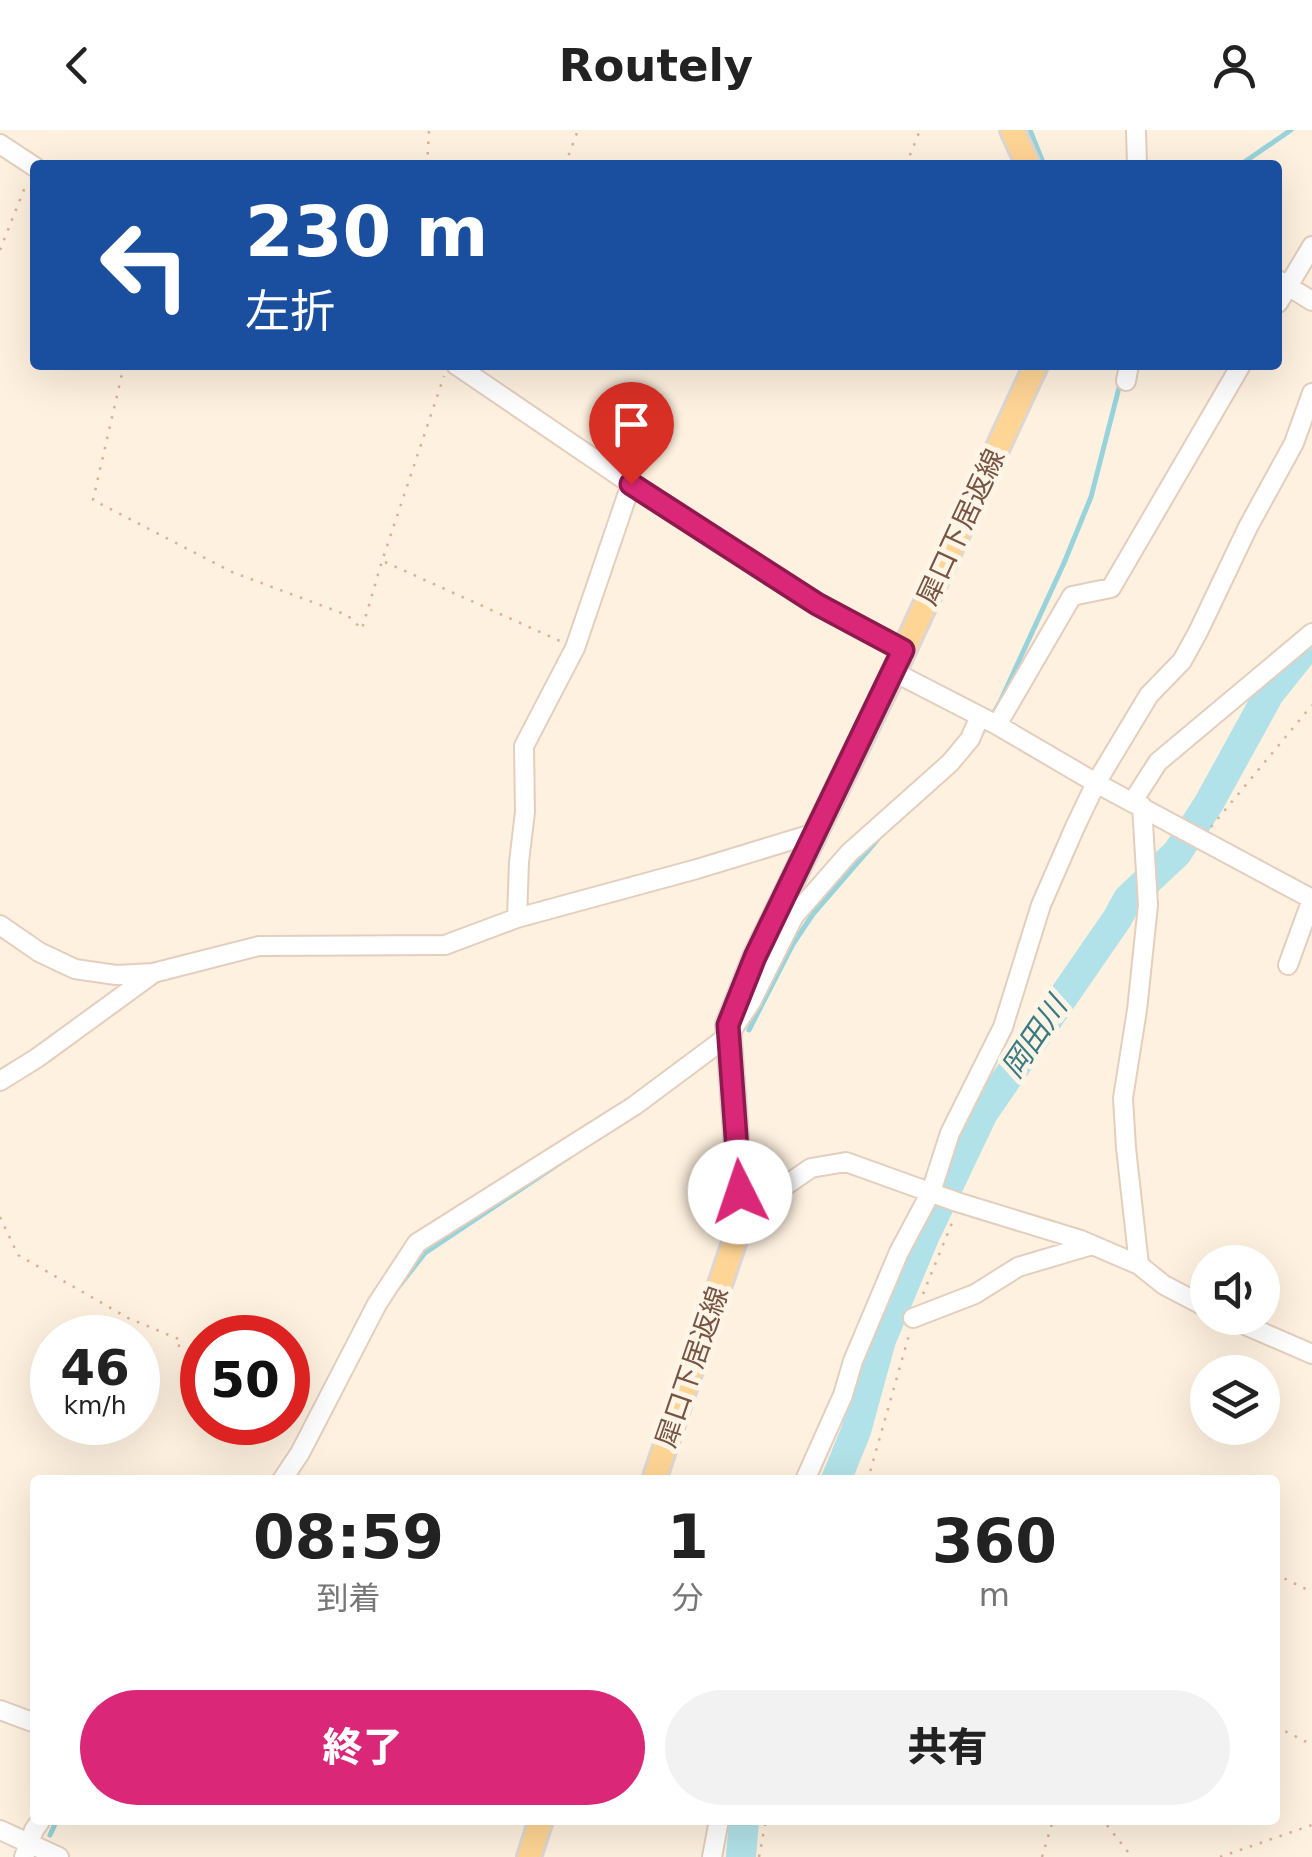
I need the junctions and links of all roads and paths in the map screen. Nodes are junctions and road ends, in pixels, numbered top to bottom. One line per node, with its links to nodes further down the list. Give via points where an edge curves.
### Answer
1 (429, 130): 7 (path)
2 (578, 130): 8 (path)
3 (920, 130): 9 (path)
4 (1012, 130): 10 (main road)
5 (1136, 130): 11 (street)
6 (0, 144): 12 (street)
7 (427, 160)
8 (567, 160)
9 (908, 160)
10 (1026, 160)
11 (1137, 160)
12 (30, 164)
13 (30, 177): 15 (path)
14 (1312, 246): 16 (street)
15 (0, 250)
16 (1283, 282): 17 (street)
17 (1312, 301)
18 (123, 370): 25 (path, via 93,500 232,572 347,615 362,629)
19 (446, 370): 25 (path)
20 (463, 370): 24 (street)
21 (1034, 370): 28 (main road, 犀口下居返線)
22 (1238, 370): 31 (street, via 1111,588 1072,596)
23 (1312, 394): 32 (street, via 1182,661 1149,696)
24 (631, 484): 27 (street); 28 (street)
25 (382, 561): 27 (path)
26 (1312, 633): 33 (street, via 1158,762)
27 (576, 648): 37 (street, via 524,746)
28 (898, 661): 30 (street); 34 (main road, 犀口下居返線)
29 (1312, 705): 35 (path)
30 (980, 716): 31 (street); 41 (street, via 950,763 849,853 794,916)
31 (997, 726): 32 (street)
32 (1096, 783): 33 (street); 44 (street, via 1041,905 1003,1027 950,1133)
33 (1137, 804): 35 (street); 48 (street, via 1148,905 1123,1098)
34 (815, 833): 37 (street); 41 (main road, 犀口下居返線, via 755,957)
35 (1201, 839): 36 (street)
36 (1312, 899): 39 (street)
37 (517, 918): 40 (street, via 445,945 259,946)
38 (0, 925): 40 (street, via 75,969)
39 (1288, 965)
40 (153, 973): 42 (street)
41 (728, 1036): 43 (main road, 犀口下居返線); 54 (street, via 634,1106 417,1243)
42 (0, 1081)
43 (740, 1192): 44 (street, via 776,1192 812,1168 846,1162); 55 (main road, 犀口下居返線, via 736,1237)
44 (930, 1192): 45 (street); 56 (street)
45 (958, 1202): 47 (street); 50 (path)
46 (0, 1218): 52 (path, via 18,1255 181,1340)
47 (1092, 1245): 48 (street); 50 (street, via 1018,1267 975,1294)
48 (1139, 1264): 49 (street)
49 (1190, 1299)
50 (913, 1318): 57 (path)
51 (1268, 1335): 53 (street)
52 (176, 1354)
53 (1312, 1354)
54 (285, 1475)
55 (656, 1475)
56 (806, 1475)
57 (868, 1475)
58 (1280, 1576): 59 (path)
59 (1312, 1592)
60 (0, 1710): 61 (street)
61 (30, 1721)
62 (1280, 1730): 63 (path)
63 (1312, 1745)
64 (38, 1825): 72 (street)
65 (539, 1825): 74 (main road)
66 (719, 1825): 75 (street)
67 (765, 1825): 76 (path)
68 (1052, 1825): 77 (path)
69 (1107, 1825): 78 (path)
70 (1312, 1826): 79 (path)
71 (0, 1830): 72 (street)
72 (26, 1850): 73 (street)
73 (59, 1857)
74 (529, 1857)
75 (712, 1857)
76 (758, 1857)
77 (1042, 1857)
78 (1132, 1857)
79 (1220, 1857)

